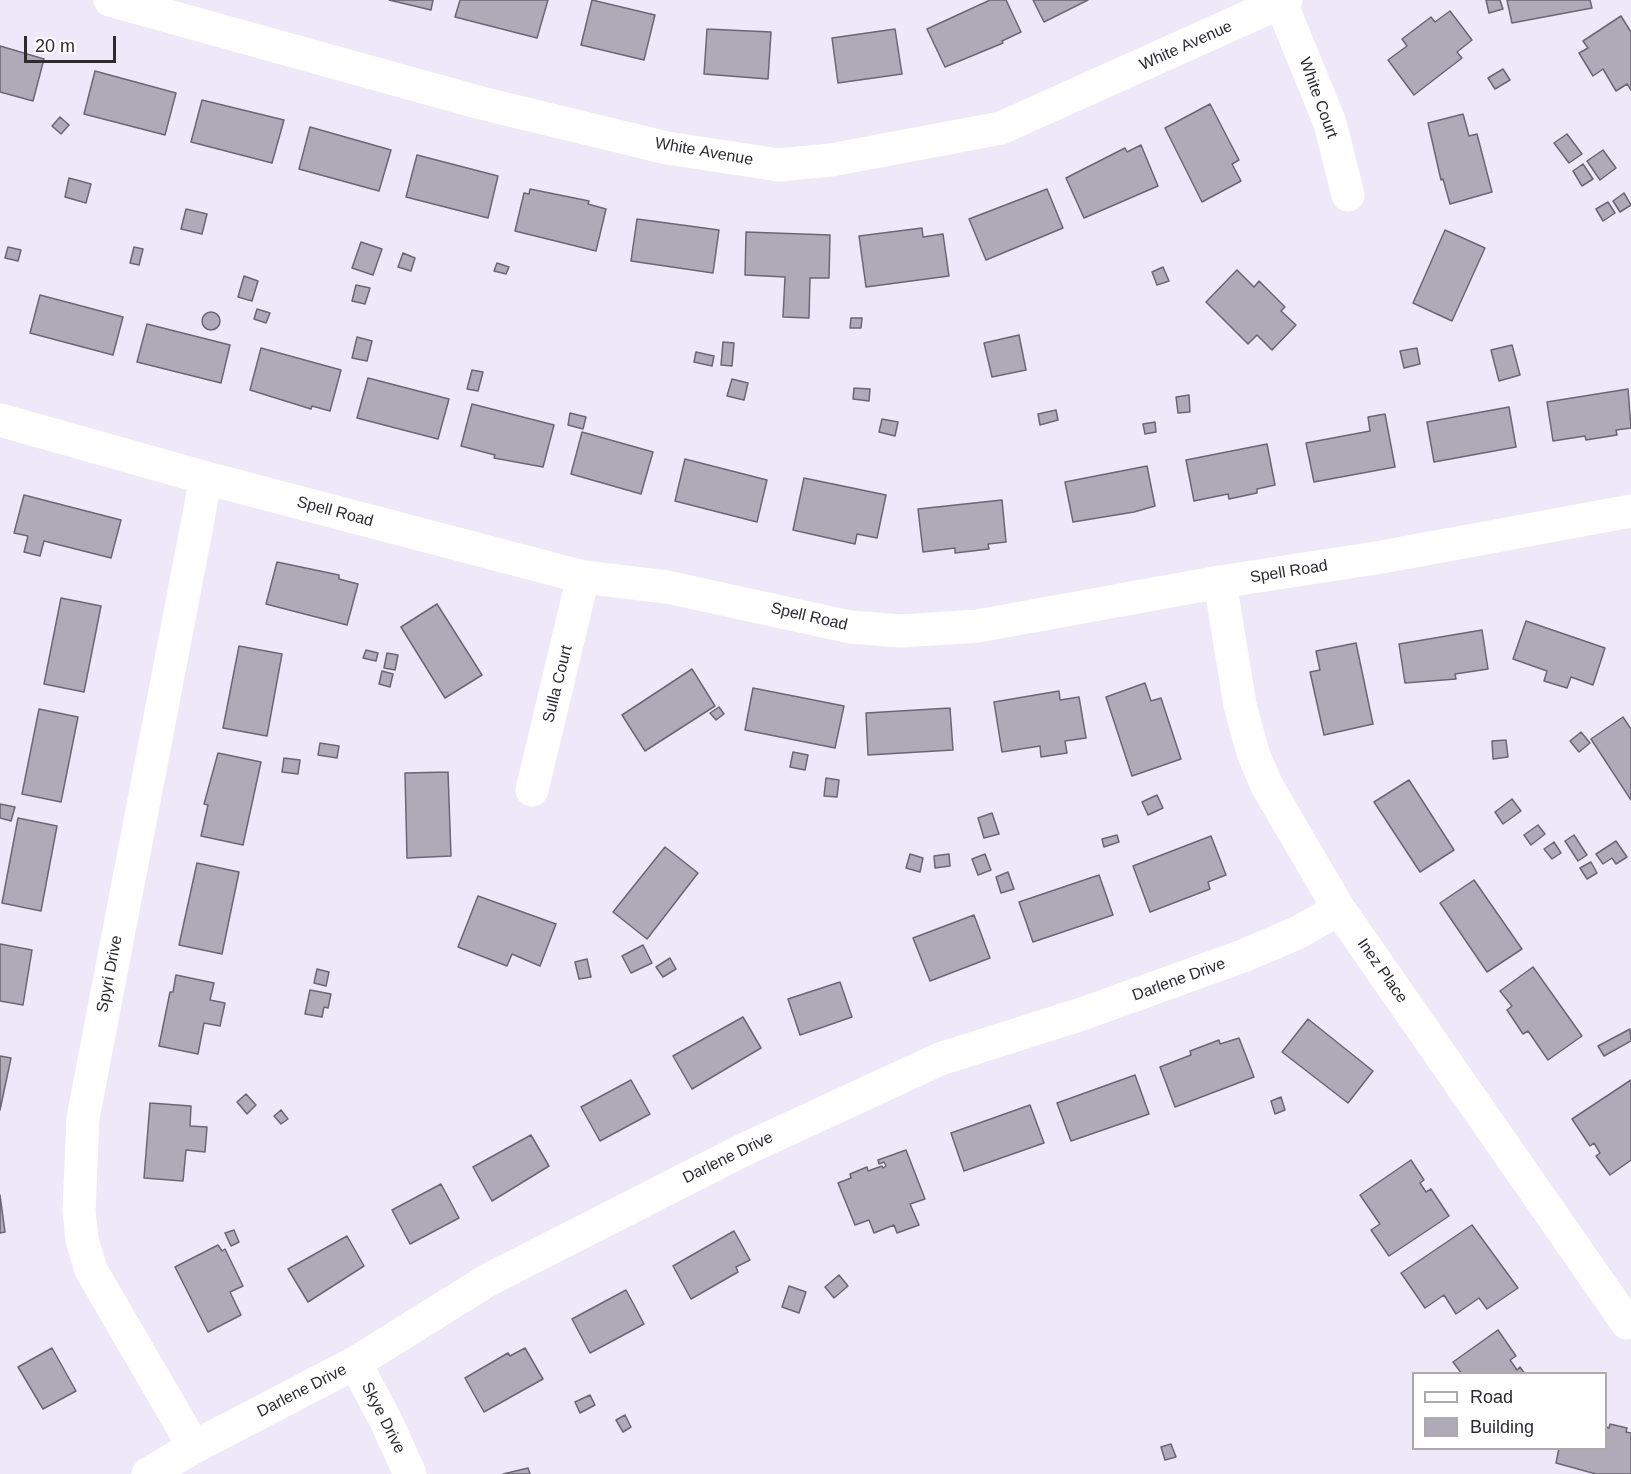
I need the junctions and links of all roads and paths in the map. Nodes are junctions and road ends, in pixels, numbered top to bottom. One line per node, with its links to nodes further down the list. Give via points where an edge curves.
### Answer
1 (110, 0): 2 (street, White Avenue, via 481,103 667,148 779,165 831,160 1001,128)
2 (1283, 1): 3 (street, White Court, via 1330,123)
3 (1348, 195)
4 (0, 420): 5 (street, Spell Road)
5 (206, 478): 7 (street, Spell Road); 13 (street, Spyri Drive, via 83,1118 80,1211 82,1240 91,1270)
6 (1631, 511): 8 (street, Spell Road)
7 (583, 577): 8 (street, Spell Road, via 667,587 850,627 901,631 978,626); 9 (street, Sulla Court)
8 (1220, 582): 10 (street, Inez Place, via 1232,668 1253,753 1267,786)
9 (532, 790)
10 (1339, 909): 11 (street, Inez Place); 12 (street, Darlene Drive, via 1299,932 1243,956 1082,1014 940,1059 841,1104 488,1280)
11 (1627, 1323)
12 (355, 1364): 13 (street, Darlene Drive); 15 (street, Skye Drive)
13 (194, 1447): 14 (street, Darlene Drive)
14 (148, 1474)
15 (410, 1474)

